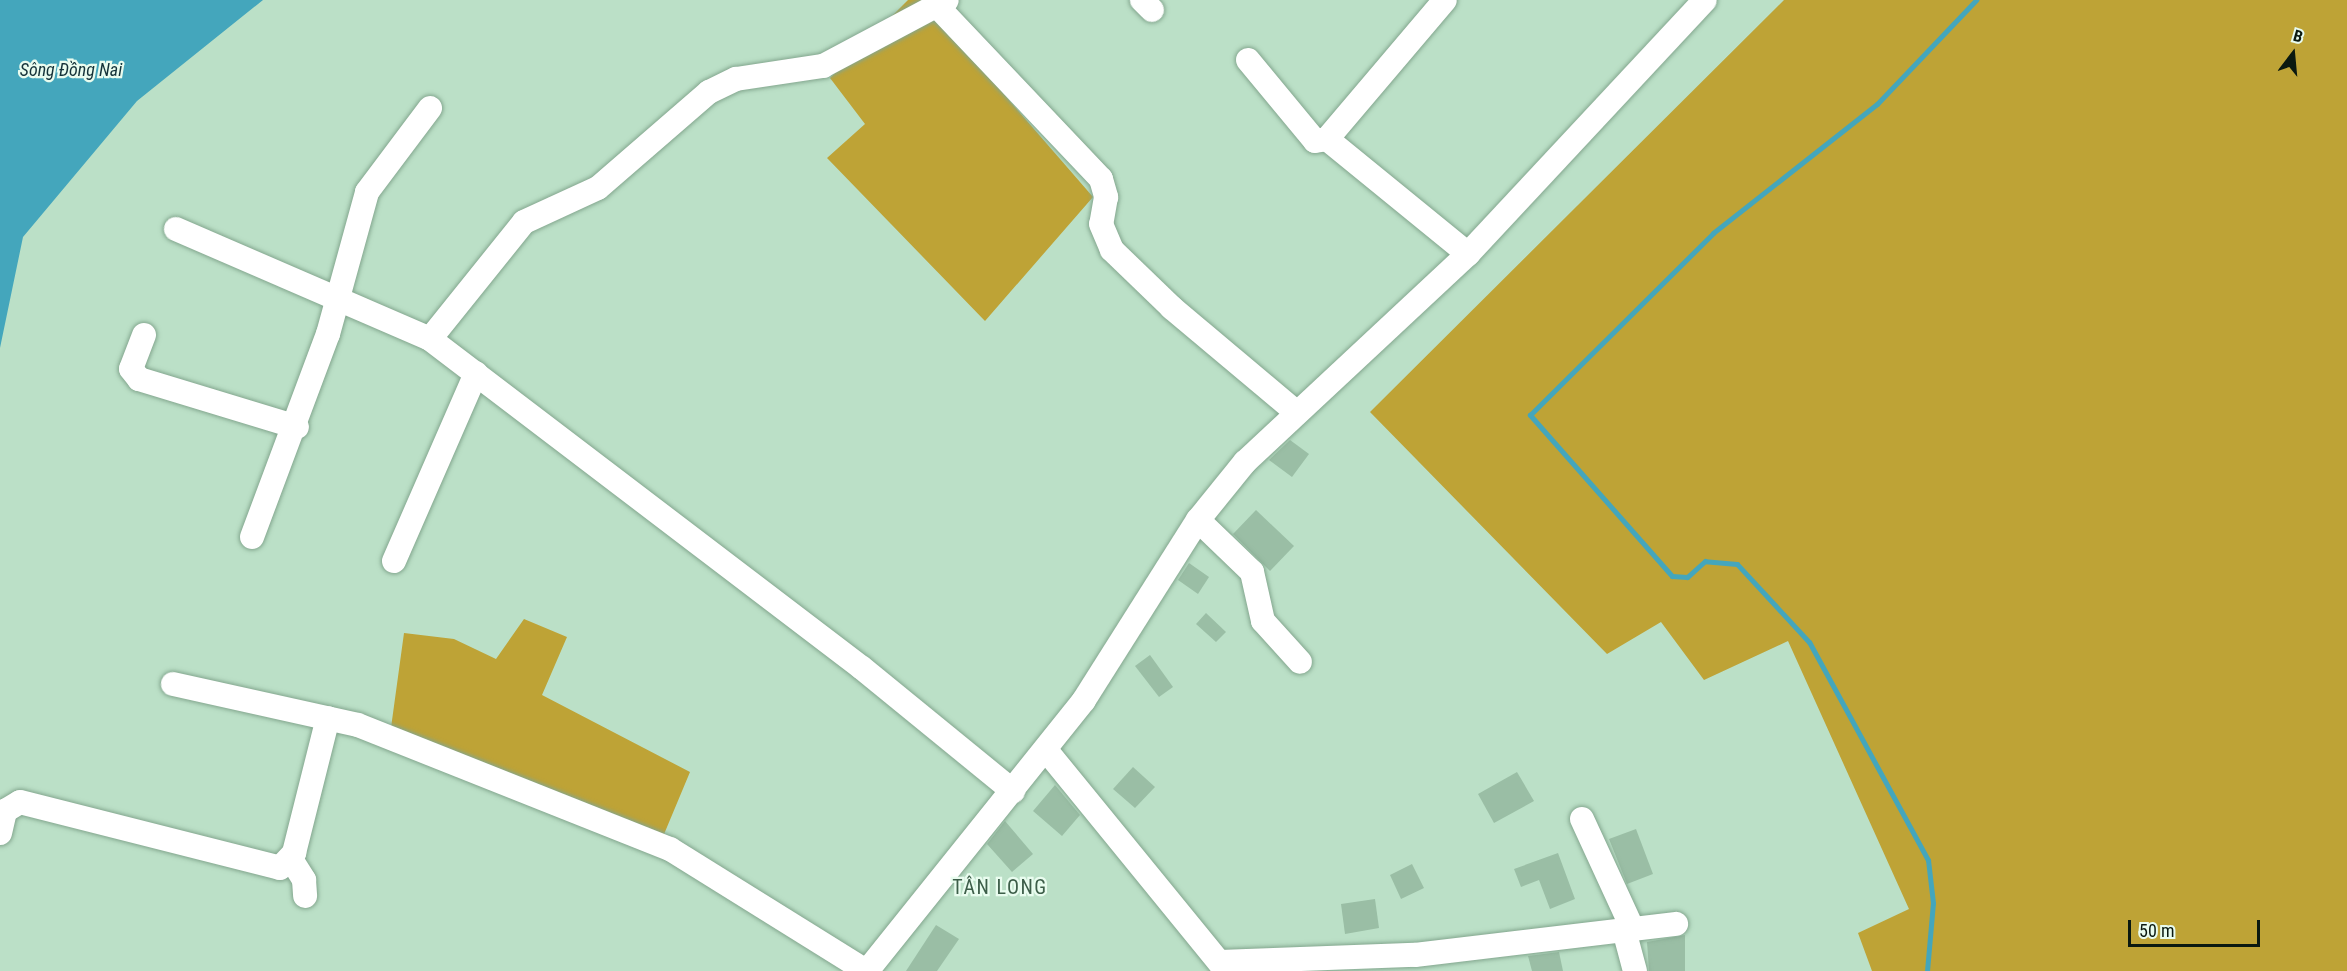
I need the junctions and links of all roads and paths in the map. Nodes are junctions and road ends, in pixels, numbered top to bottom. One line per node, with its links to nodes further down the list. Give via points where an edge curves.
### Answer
1 (1445, 0): 6 (street)
2 (1705, 0): 8 (street)
3 (942, 3): 11 (street, via 824,66 736,79 709,92 598,188 524,222); 13 (street, via 1101,179 1106,196 1101,224 1112,250 1172,308)
4 (1248, 60): 6 (street, via 1315,141)
5 (430, 108): 9 (street, via 367,192)
6 (1326, 139): 8 (street)
7 (176, 229): 9 (street)
8 (1468, 255): 13 (street)
9 (338, 302): 11 (street); 14 (street)
10 (144, 335): 14 (street, via 131,369 139,379)
11 (430, 339): 12 (street)
12 (476, 373): 17 (street); 22 (street, via 862,668)
13 (1296, 412): 15 (street)
14 (297, 427): 16 (street)
15 (1198, 520): 18 (street, via 1252,572 1263,621); 21 (street, via 1084,700)
16 (252, 537)
17 (394, 561)
18 (1300, 662)
19 (173, 684): 20 (street)
20 (328, 718): 25 (street); 30 (street, via 439,753 670,849)
21 (1046, 750): 22 (street); 29 (street)
22 (1014, 791): 30 (street)
23 (1582, 819): 28 (street)
24 (0, 833): 25 (street, via 4,811 20,802 270,868 288,865)
25 (291, 859): 26 (street, via 304,880)
26 (305, 896)
27 (1676, 924): 28 (street)
28 (1628, 930): 29 (street, via 1415,955); 31 (street)
29 (1223, 966)
30 (867, 971)
31 (1635, 971)

